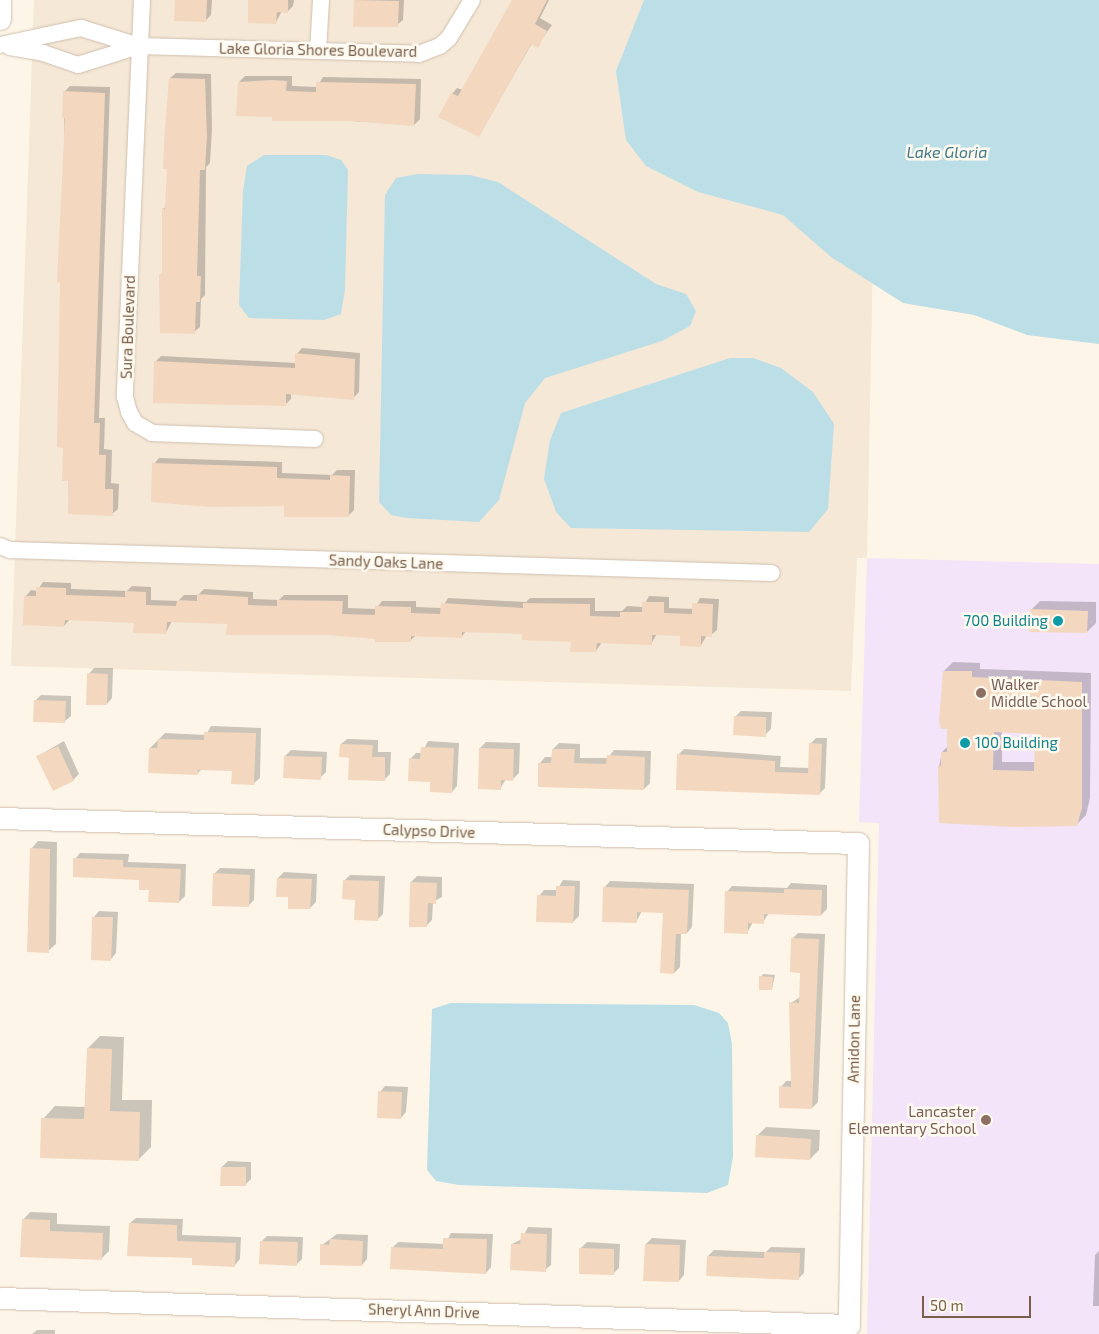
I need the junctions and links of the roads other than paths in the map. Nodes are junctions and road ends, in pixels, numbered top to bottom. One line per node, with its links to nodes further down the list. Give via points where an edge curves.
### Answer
1 (0, 0): 5 (street)
2 (142, 0): 8 (street, Sura Boulevard)
3 (321, 0): 9 (street)
4 (472, 0): 9 (street, Lake Gloria Shores Boulevard, via 449,38 430,51 419,54)
5 (0, 19)
6 (97, 32): 7 (street, Lake Gloria Shores Boulevard, via 74,28); 8 (street, Lake Gloria Shores Boulevard); 10 (street)
7 (0, 45): 10 (street, Lake Gloria Shores Boulevard, via 44,53 71,65)
8 (139, 46): 9 (street, Lake Gloria Shores Boulevard); 10 (street, Lake Gloria Shores Boulevard); 11 (street, Sura Boulevard, via 125,397 129,412 135,423 152,433)
9 (318, 51)
10 (96, 62)
11 (315, 439)
12 (0, 546): 13 (street, Sandy Oaks Lane, via 10,550)
13 (772, 573)
14 (0, 818): 15 (street, Calypso Drive)
15 (858, 844): 17 (street, Amidon Lane)
16 (0, 1298): 17 (street, Sheryl Ann Drive)
17 (849, 1325)

